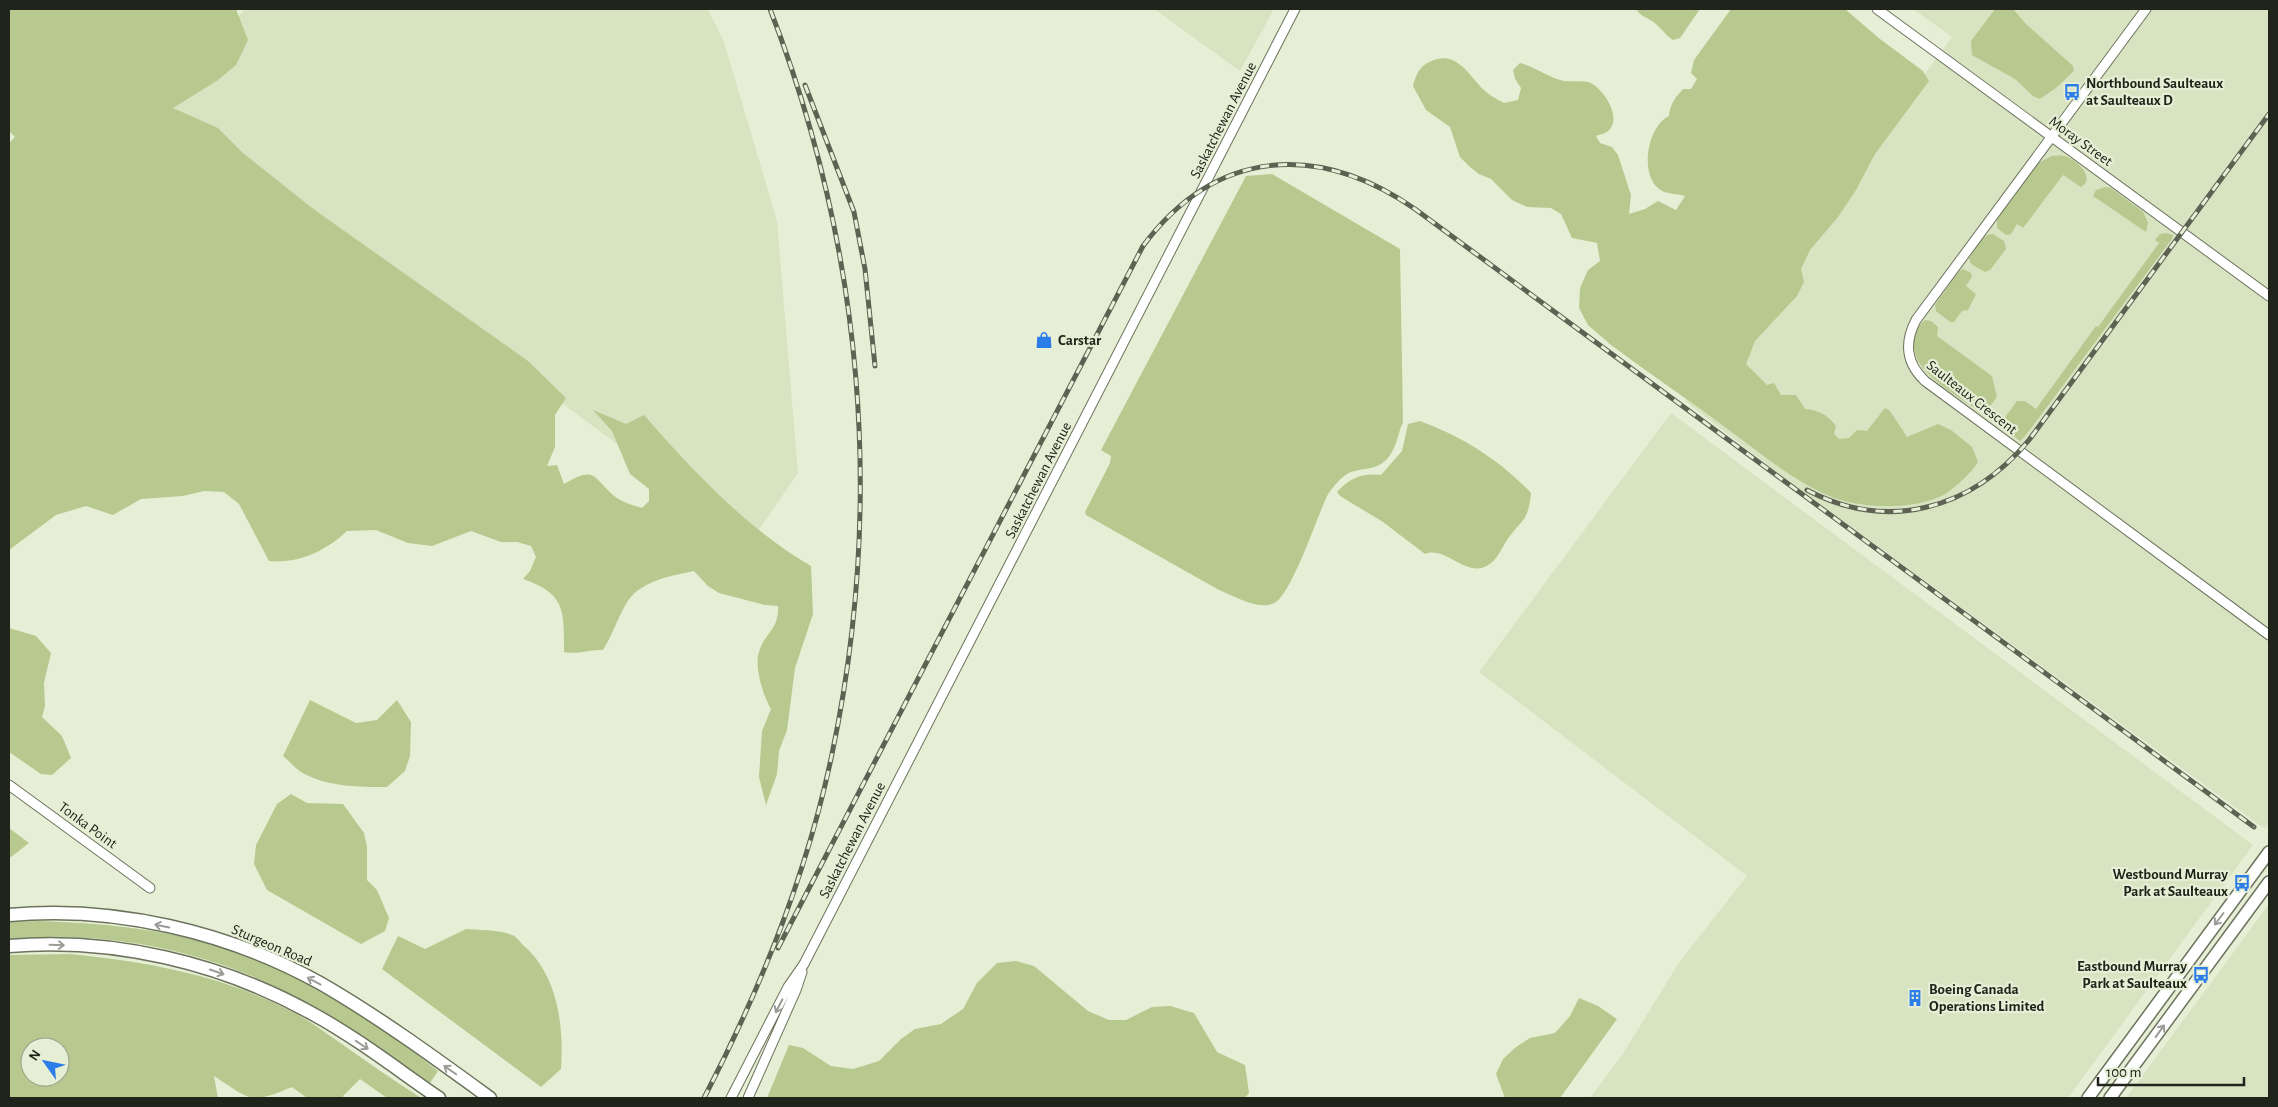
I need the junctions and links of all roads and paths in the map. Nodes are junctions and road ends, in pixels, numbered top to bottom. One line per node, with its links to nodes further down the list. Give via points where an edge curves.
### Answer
1 (1295, 9): 15 (street, Saskatchewan Avenue)
2 (1877, 9): 4 (street, Moray Street)
3 (2146, 9): 4 (street, Saulteaux Crescent)
4 (2052, 137): 5 (street, Moray Street); 6 (street, Saulteaux Crescent, via 1916,320 1907,341 1912,367 1925,381)
5 (2269, 296)
6 (2269, 635)
7 (9, 786): 11 (street, Tonka Point)
8 (2269, 852): 9 (street)
9 (2250, 878): 12 (street); 20 (street, one-way to 20)
10 (2269, 882): 12 (street)
11 (150, 888)
12 (2254, 902): 21 (street, one-way to 12)
13 (9, 915): 17 (main road, Sturgeon Road, one-way to 13, via 342,996 260,955 202,935 144,922 90,915)
14 (9, 946): 16 (main road, one-way to 16, via 42,944 115,949 172,959 234,978 320,1018)
15 (804, 964): 18 (street, Saskatchewan Avenue, one-way to 18, via 788,987); 19 (street, Saskatchewan Avenue, via 796,990)
16 (439, 1098)
17 (490, 1098)
18 (731, 1098)
19 (748, 1098)
20 (2088, 1098)
21 (2110, 1098)

